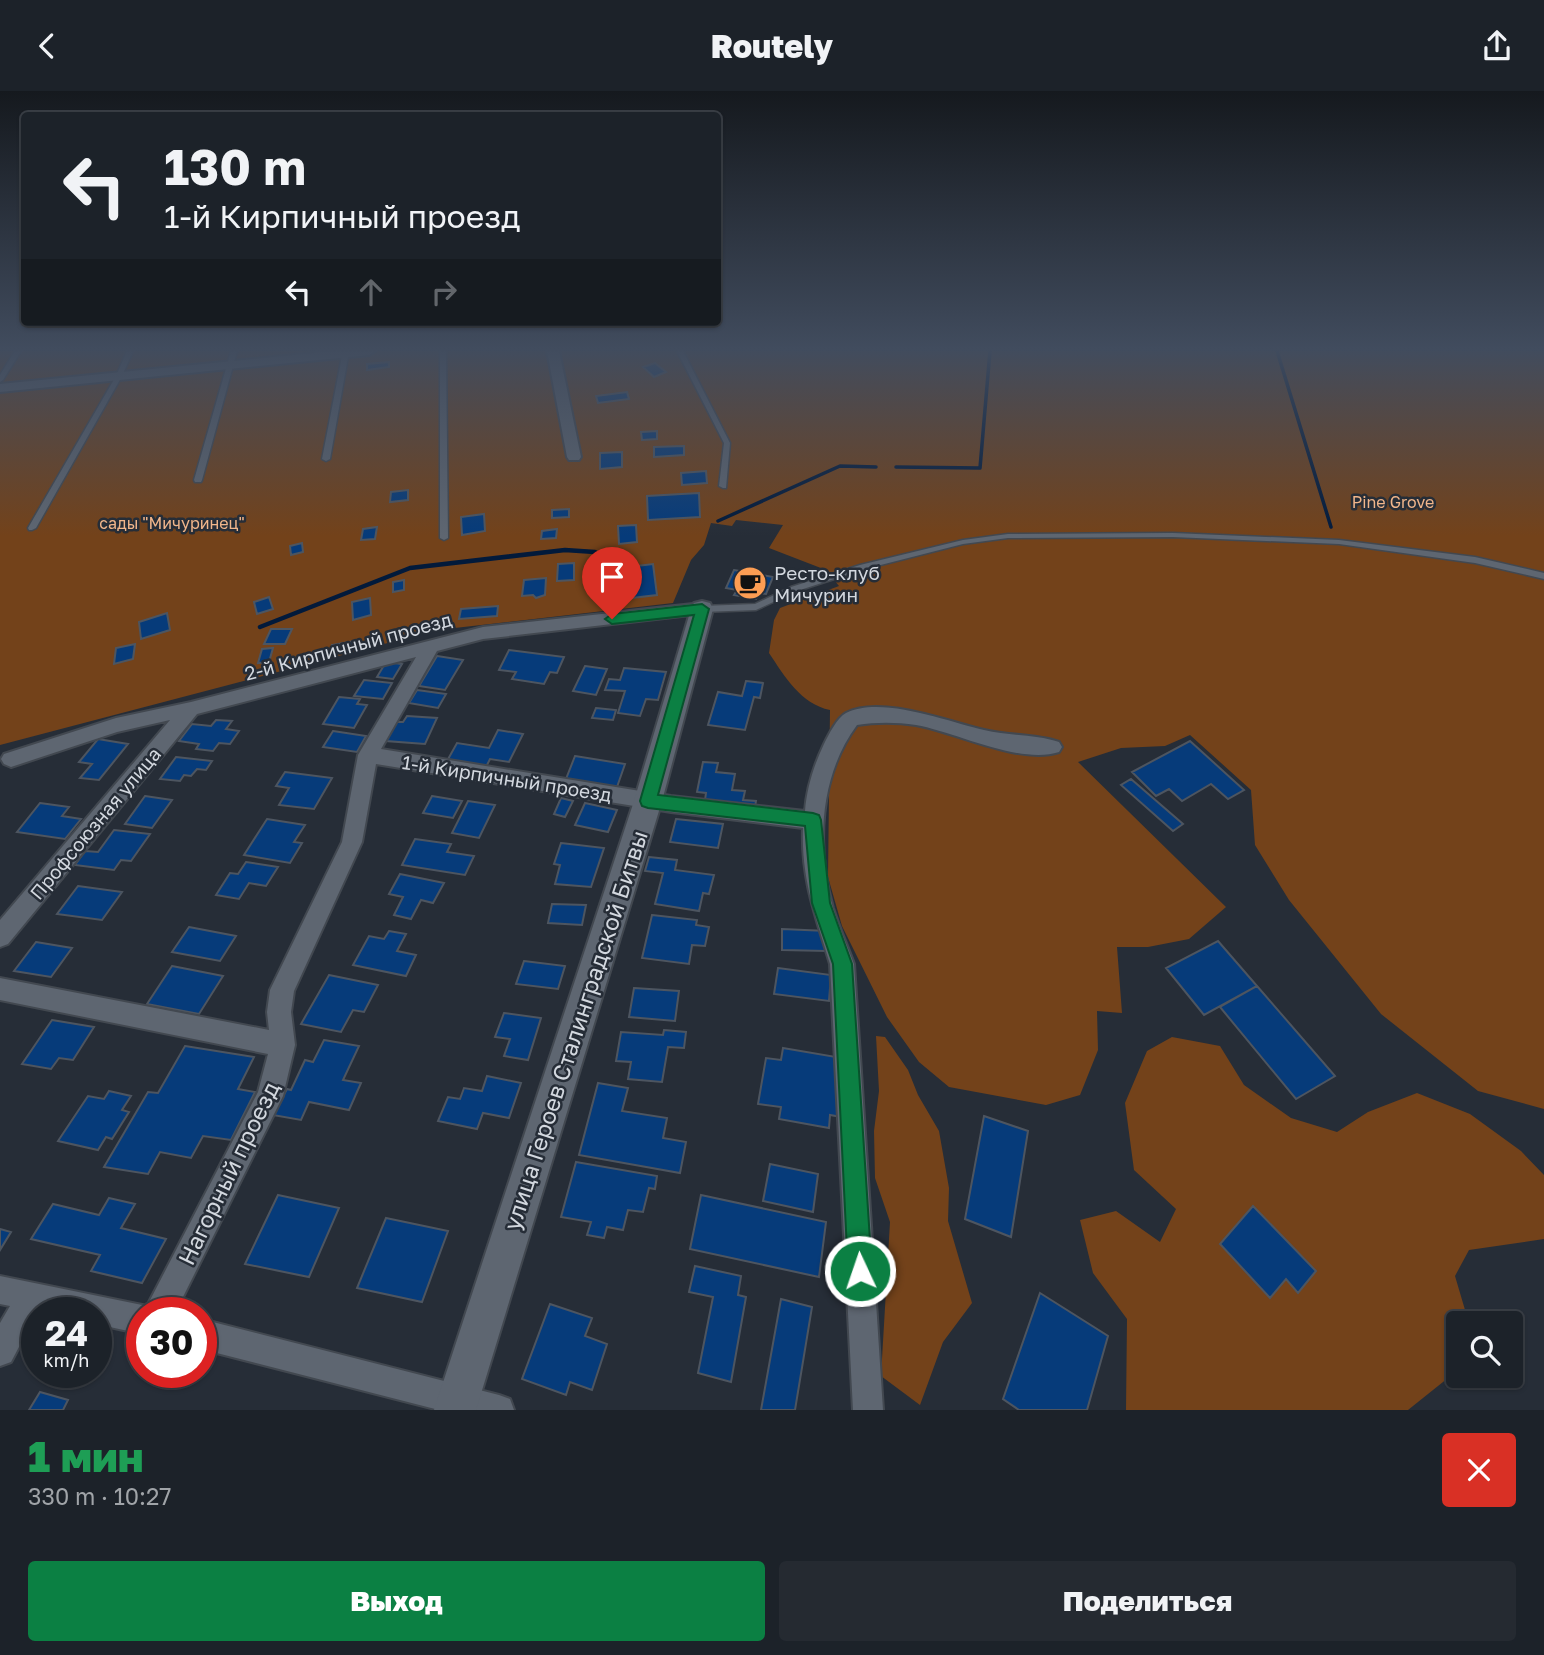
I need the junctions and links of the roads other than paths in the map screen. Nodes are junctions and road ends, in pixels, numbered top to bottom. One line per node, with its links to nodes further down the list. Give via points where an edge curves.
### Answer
1 (98, 413): 11 (lane)
2 (216, 413): 9 (lane)
3 (335, 413): 8 (lane)
4 (443, 413): 12 (lane)
5 (565, 413): 7 (street)
6 (711, 413): 10 (lane, via 727,443)
7 (574, 457)
8 (326, 459)
9 (198, 480)
10 (723, 486)
11 (32, 528)
12 (444, 538)
13 (1544, 576): 14 (lane, via 1475,560 1339,542 1173,535 1008,536 886,560 794,589 756,607)
14 (702, 609): 15 (street, 2-й Кирпичный проезд, via 483,633); 20 (street, улица Героев Сталинградской Битвы)
15 (432, 645): 16 (street, 2-й Кирпичный проезд); 18 (street, Нагорный проезд)
16 (191, 709): 19 (street, 2-й Кирпичный проезд, via 116,725); 22 (street, Профсоюзная улица)
17 (1052, 747): 21 (street, via 985,738 918,717 851,719 839,731 819,782)
18 (368, 755): 20 (street, 1-й Кирпичный проезд); 24 (street, Нагорный проезд, via 352,842 282,990)
19 (11, 759)
20 (648, 801): 21 (street, 1-й Кирпичный проезд); 31 (street, улица Героев Сталинградской Битвы)
21 (813, 820): 33 (street, via 821,903 842,964)
22 (0, 937)
23 (0, 989): 24 (street)
24 (283, 1045): 27 (street, Нагорный проезд, via 270,1096)
25 (0, 1290): 26 (street)
26 (32, 1296): 28 (street); 30 (street)
27 (167, 1297)
28 (126, 1316)
29 (217, 1338): 31 (street)
30 (0, 1351)
31 (456, 1405): 32 (street)
32 (499, 1410)
33 (868, 1410)

